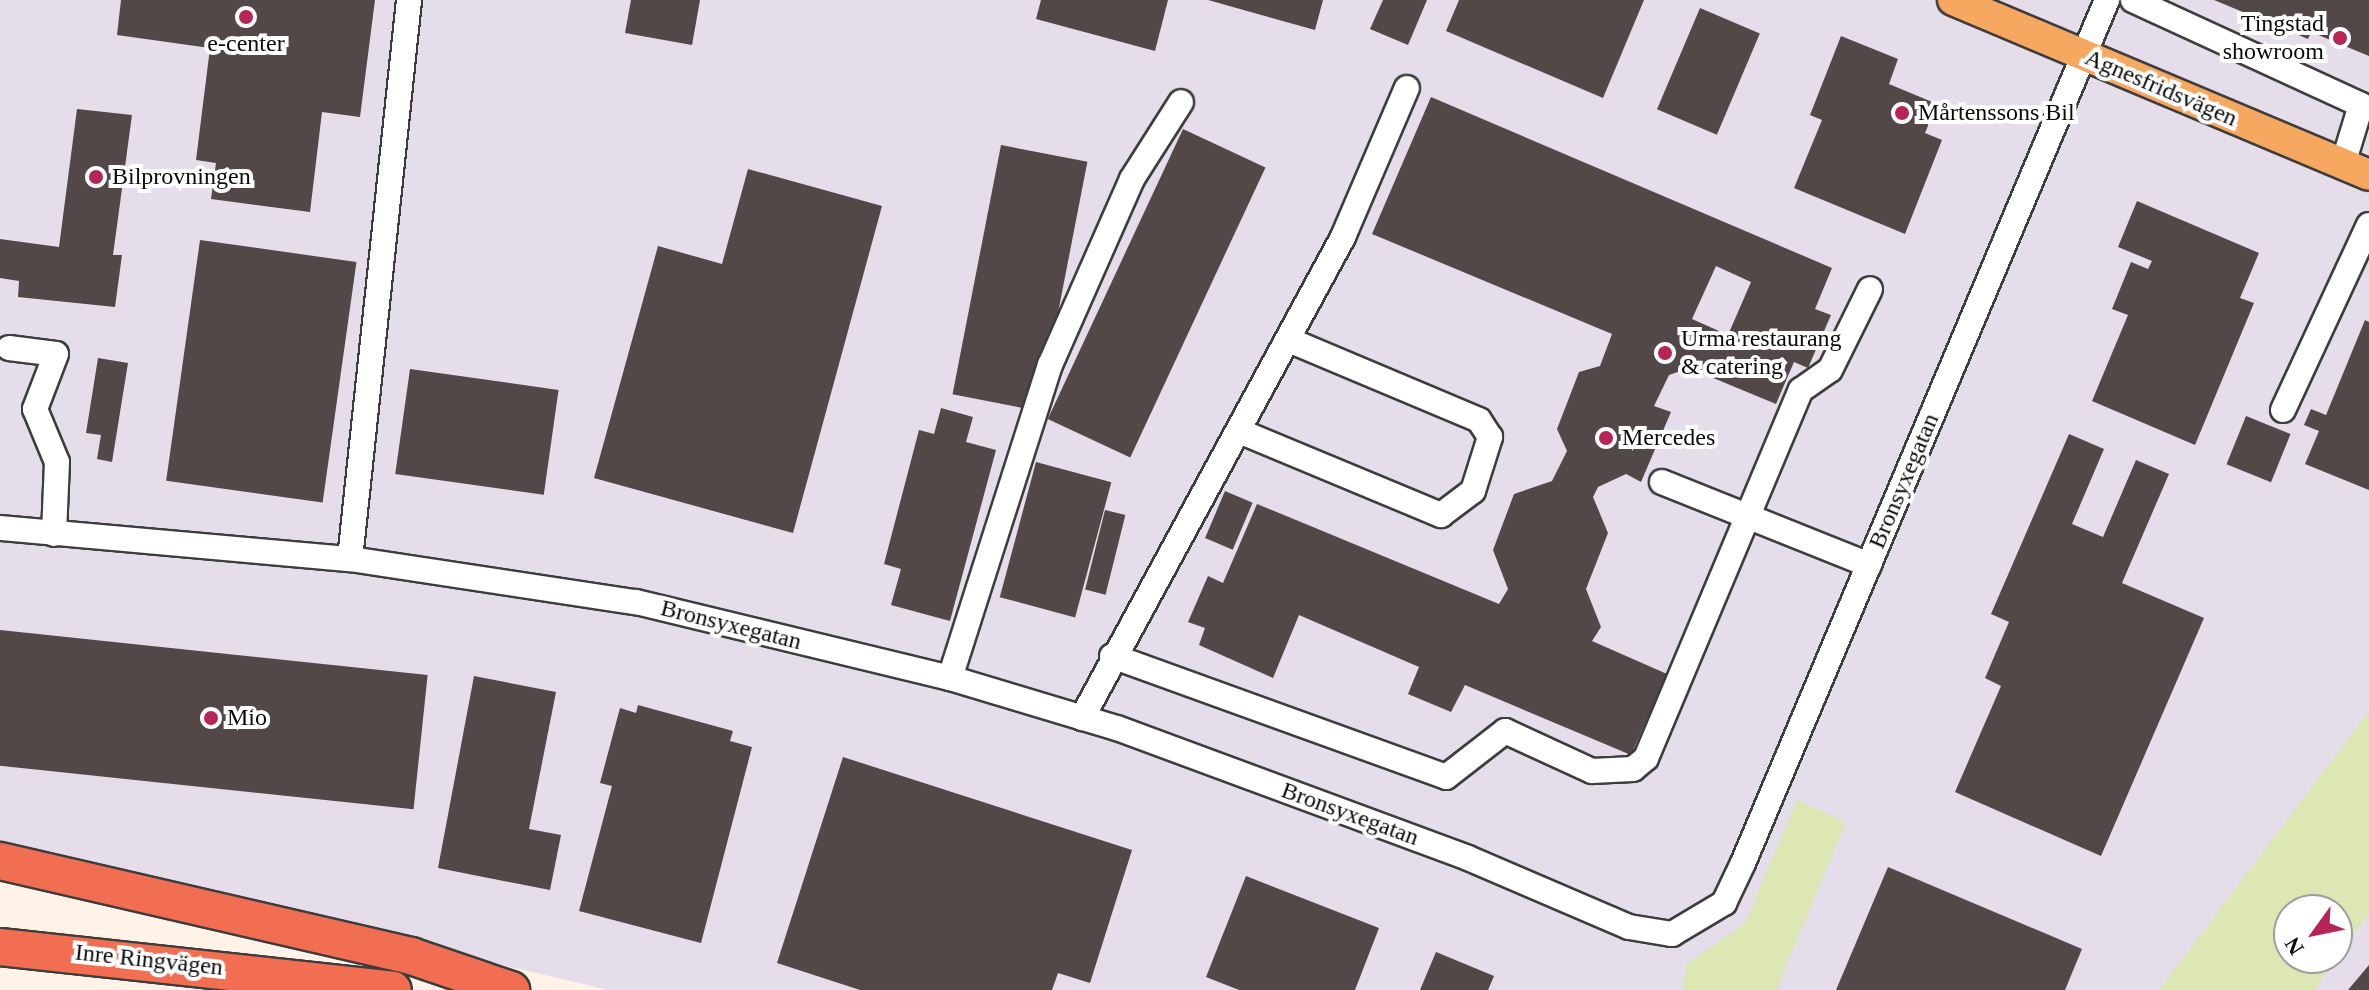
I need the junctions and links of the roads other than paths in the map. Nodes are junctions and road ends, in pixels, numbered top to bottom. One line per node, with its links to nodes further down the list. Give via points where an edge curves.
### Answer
1 (409, 0): 19 (street)
2 (1953, 0): 5 (main road, Agnesfridsvägen)
3 (2107, 0): 5 (street, Bronsyxegatan)
4 (2133, 0): 8 (street, via 2361,105)
5 (2083, 55): 8 (main road, Agnesfridsvägen); 20 (street, Bronsyxegatan)
6 (1407, 88): 11 (street, via 1343,237)
7 (1181, 102): 22 (street, via 1132,179 1050,365)
8 (2356, 170)
9 (2369, 225): 13 (street)
10 (1870, 289): 16 (street, via 1830,370 1801,390)
11 (1289, 340): 14 (street); 14 (street, via 1479,420 1489,448 1473,491 1441,515)
12 (9, 348): 18 (street, via 56,354 35,409 57,462)
13 (2283, 410)
14 (1239, 431): 21 (street)
15 (1662, 482): 16 (street)
16 (1749, 517): 20 (street); 21 (street, via 1646,758 1614,774 1505,731 1462,771 1430,773)
17 (0, 528): 18 (street, Bronsyxegatan)
18 (54, 534): 19 (street, Bronsyxegatan)
19 (350, 559): 22 (street, Bronsyxegatan, via 636,602)
20 (1869, 565): 23 (street, Bronsyxegatan, via 1724,903 1672,934 1629,927 1468,858)
21 (1112, 656): 23 (street)
22 (950, 678): 23 (street, Bronsyxegatan)
23 (1082, 718)
24 (0, 861): 27 (highway, via 411,956)
25 (0, 947): 26 (highway, Inre Ringvägen)
26 (393, 990)
27 (511, 990)

